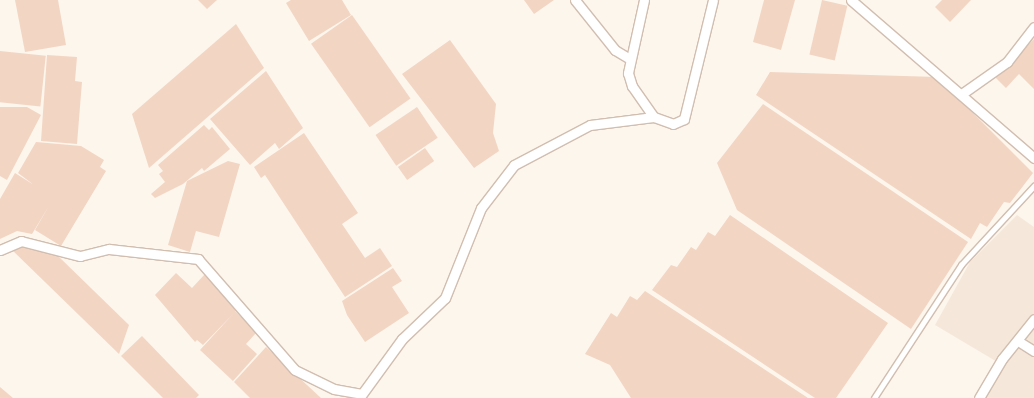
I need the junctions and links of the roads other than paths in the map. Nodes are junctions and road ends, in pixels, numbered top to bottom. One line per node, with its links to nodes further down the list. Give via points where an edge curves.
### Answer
1 (644, 0): 6 (street)
2 (713, 0): 8 (street, via 684,119 673,124)
3 (851, 0): 7 (street)
4 (576, 1): 6 (street, via 615,50)
5 (1034, 27): 7 (street, via 1007,62)
6 (630, 59): 8 (street, via 630,82)
7 (963, 93): 9 (street)
8 (654, 117): 11 (street, via 590,125 514,165 481,208 445,298 402,339 362,394 334,389 295,370 198,259 109,249 80,256 21,241)
9 (1034, 158)
10 (1034, 186): 15 (lane, via 961,265)
11 (0, 250)
12 (1034, 319): 13 (street)
13 (1018, 341): 14 (street); 16 (street)
14 (1034, 351)
15 (874, 398)
16 (979, 398)

